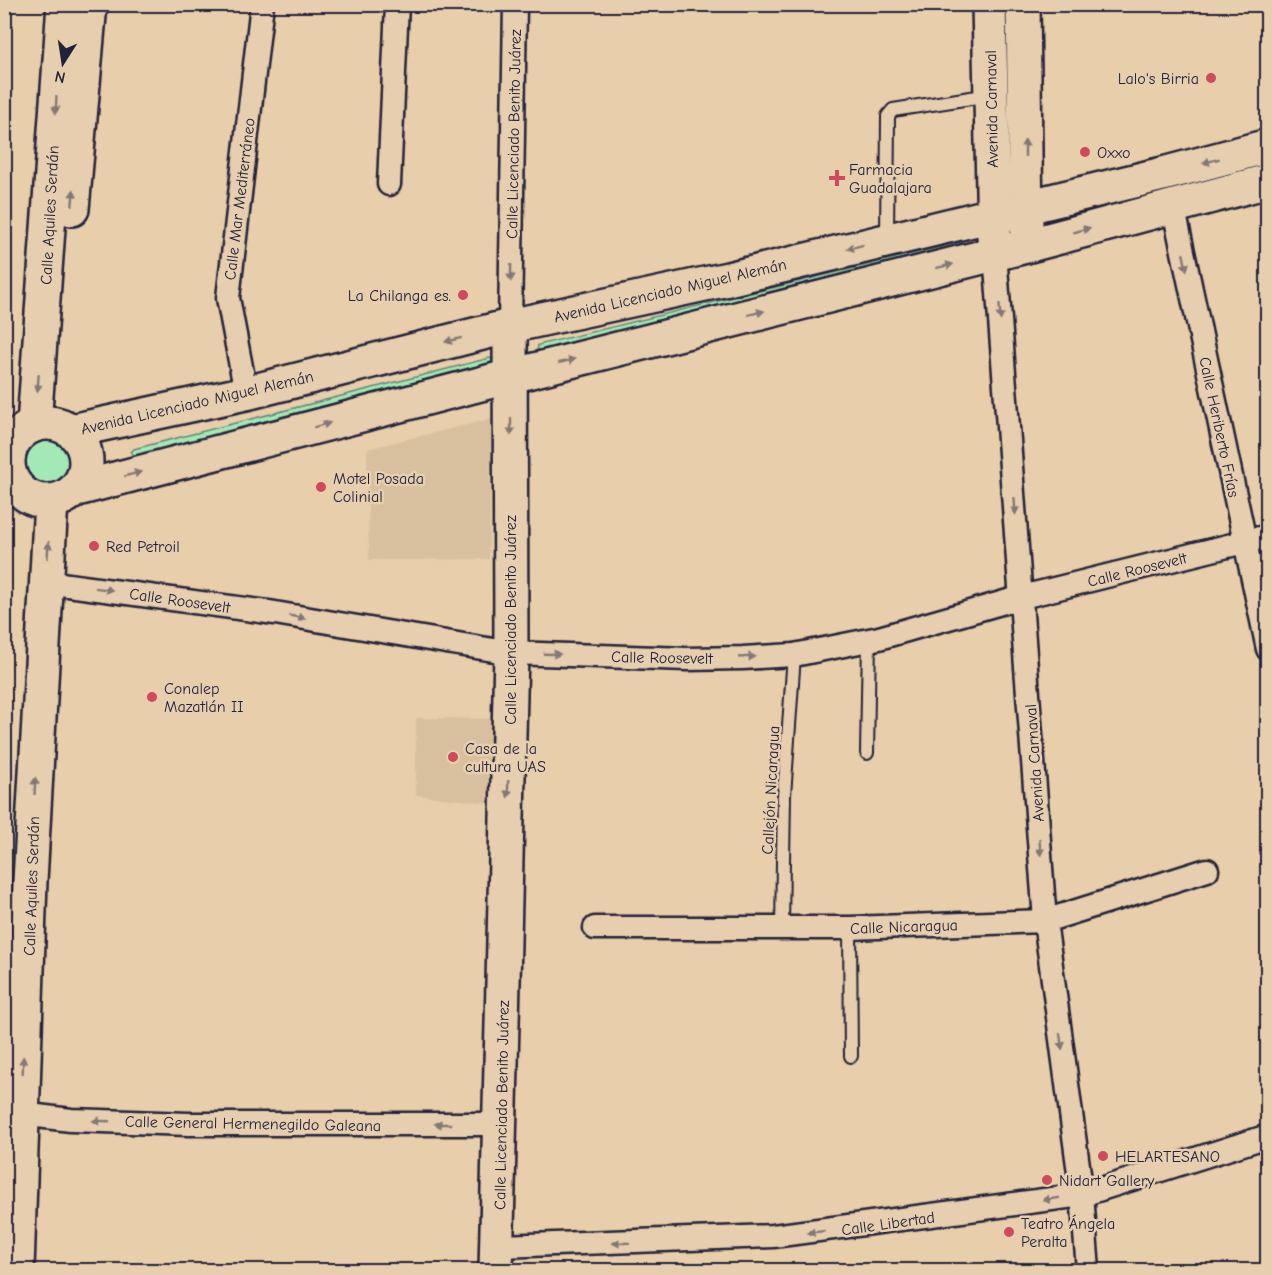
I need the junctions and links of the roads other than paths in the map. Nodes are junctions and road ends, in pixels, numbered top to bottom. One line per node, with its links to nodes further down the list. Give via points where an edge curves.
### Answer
1 (63, 4): 20 (street, Calle Aquiles Serdán, one-way to 20)
2 (90, 4): 20 (street, Calle Aquiles Serdán, one-way to 2, via 70,229)
3 (262, 4): 19 (street, Calle Mar Mediterráneo, via 228,298)
4 (397, 4): 11 (street)
5 (515, 4): 17 (street, Calle Licenciado Benito Juárez, one-way to 17)
6 (989, 4): 8 (street, Avenida Carnaval)
7 (1023, 4): 13 (street, Avenida Carnaval, one-way to 7)
8 (991, 95): 14 (street, Avenida Carnaval); 15 (lane, via 892,110 888,116)
9 (1268, 146): 13 (street, Avenida Licenciado Miguel Alemán, one-way to 13)
10 (1268, 181): 12 (street)
11 (389, 184)
12 (1173, 205): 16 (street, one-way to 12); 24 (street, Calle Heriberto Frías, one-way to 24)
13 (1025, 206): 14 (street, Avenida Licenciado Miguel Alemán); 16 (street, Avenida Carnaval)
14 (994, 214): 15 (street, Avenida Licenciado Miguel Alemán); 16 (street, Avenida Carnaval)
15 (888, 239): 17 (street, Avenida Licenciado Miguel Alemán, one-way to 17, via 728,279)
16 (1011, 250): 18 (street, one-way to 16); 26 (street, Avenida Carnaval, one-way to 26)
17 (510, 326): 18 (street, Calle Licenciado Benito Juárez); 19 (street, Avenida Licenciado Miguel Alemán, one-way to 19)
18 (511, 376): 22 (street, one-way to 18); 29 (street, Calle Licenciado Benito Juárez, one-way to 29)
19 (246, 393): 20 (street, Avenida Licenciado Miguel Alemán)
20 (36, 433): 21 (street, via 8,460); 22 (street, via 86,452 87,465)
21 (9, 482): 22 (street, via 28,496)
22 (64, 495): 25 (street, Calle Aquiles Serdán, one-way to 22)
23 (1268, 536): 24 (street, Calle Roosevelt)
24 (1244, 543): 26 (street, Calle Roosevelt); 28 (street, Calle Heriberto Frías)
25 (46, 582): 29 (street, Calle Roosevelt, one-way to 29, via 275,613); 38 (street, Calle Aquiles Serdán, one-way to 25)
26 (1022, 597): 27 (street, Calle Roosevelt); 33 (street, Avenida Carnaval, one-way to 33)
27 (869, 640): 30 (street, Calle Roosevelt); 31 (lane)
28 (1268, 649)
29 (511, 653): 30 (street, Calle Roosevelt, one-way to 30, via 687,659); 39 (street, Calle Licenciado Benito Juárez, one-way to 39)
30 (794, 655): 35 (lane, Callejón Nicaragua, via 784,796)
31 (867, 753)
32 (1207, 870): 33 (street, Calle Nicaragua)
33 (1045, 921): 36 (street, Calle Nicaragua); 41 (street, Avenida Carnaval, one-way to 41)
34 (595, 928): 35 (street, Calle Nicaragua)
35 (782, 928): 36 (street, Calle Nicaragua)
36 (850, 928): 37 (lane)
37 (851, 1056)
38 (13, 1114): 39 (street, Calle General Hermenegildo Galeana, one-way to 38, via 189,1124); 43 (street, Calle Aquiles Serdán)
39 (501, 1124): 42 (street, Calle Licenciado Benito Juárez)
40 (1268, 1136): 41 (street, Calle Libertad)
41 (1082, 1195): 42 (street, Calle Libertad, one-way to 42, via 773,1236); 44 (street, Avenida Carnaval)
42 (497, 1258)
43 (17, 1270)
44 (1088, 1270)

